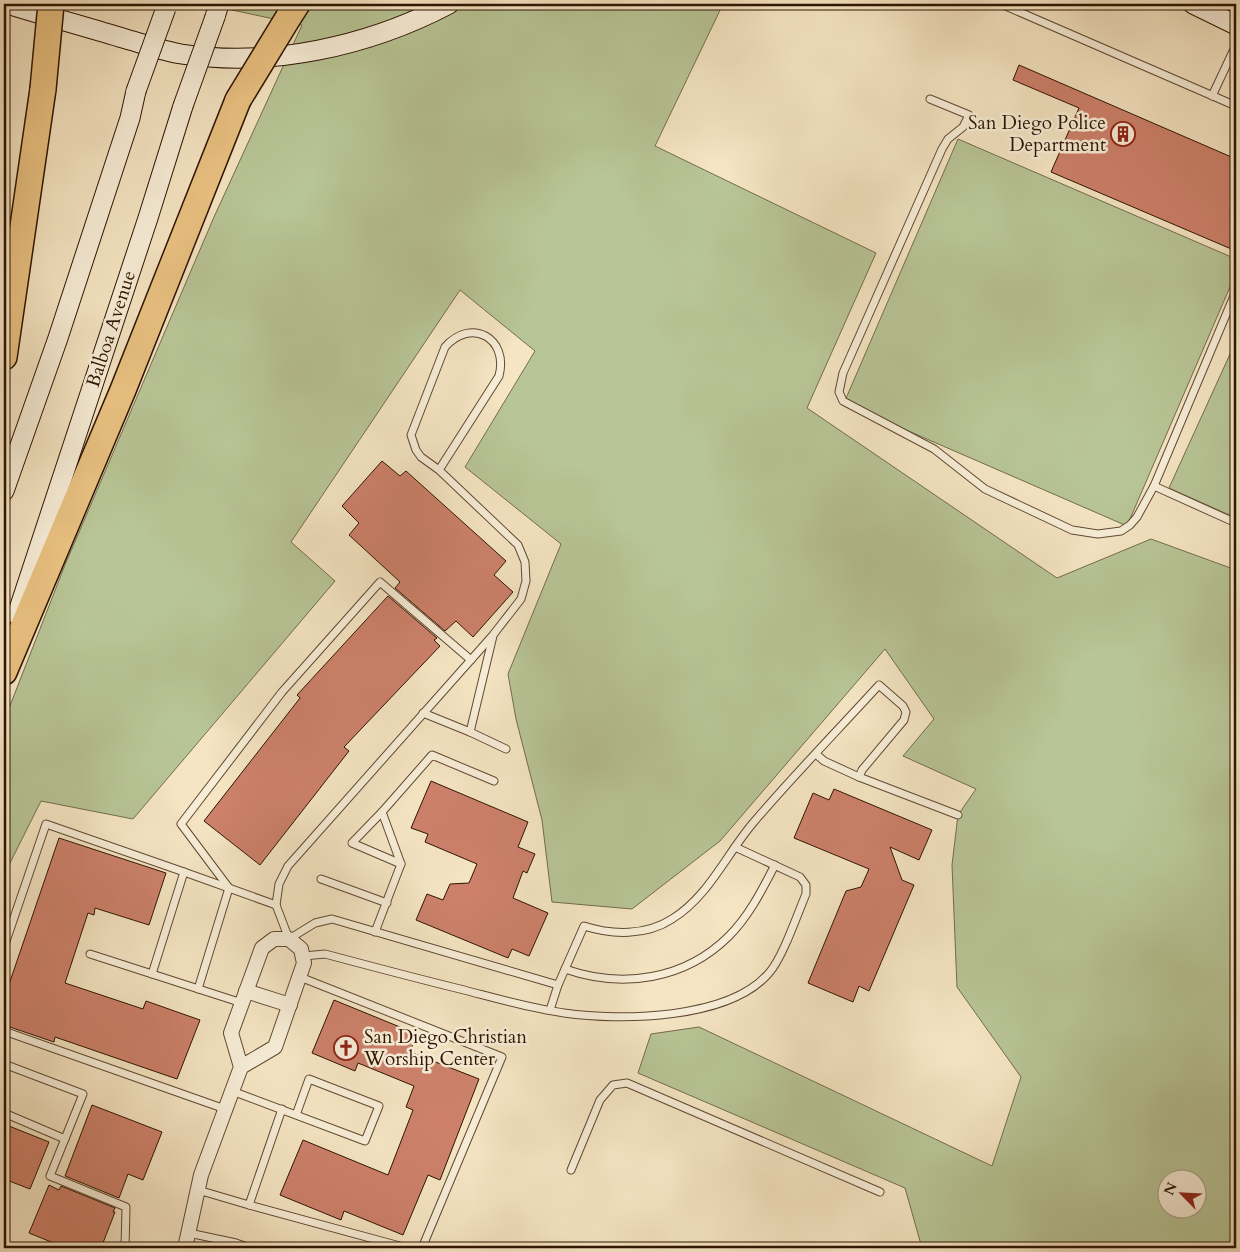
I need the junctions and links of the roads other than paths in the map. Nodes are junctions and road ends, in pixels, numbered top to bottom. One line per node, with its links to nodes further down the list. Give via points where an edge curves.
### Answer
1 (6, 4): 3 (main road, via 180,54 225,57 306,53 351,42 421,18)
2 (52, 4): 15 (highway, bridge, via 43,89)
3 (448, 4)
4 (1000, 4): 11 (lane)
5 (1193, 4): 9 (main road)
6 (167, 6): 18 (main road, bridge)
7 (217, 10): 21 (main road, Balboa Avenue, bridge)
8 (293, 11): 23 (highway, bridge, via 238,100 123,390)
9 (1236, 26)
10 (1236, 45): 11 (lane)
11 (1212, 96): 13 (lane)
12 (930, 99): 17 (lane, via 969,115 963,128 948,139 942,149 843,373 839,388 841,398 868,416 934,449 985,488 1072,530 1098,534 1121,531 1137,517)
13 (1236, 106)
14 (1236, 291): 17 (lane)
15 (4, 357)
16 (439, 470): 16 (lane, via 499,376 502,366 499,351 490,339 481,334 461,334 445,347 412,435 421,457); 20 (lane, via 518,545 525,562 526,581 521,599)
17 (1154, 486): 19 (lane)
18 (4, 491)
19 (1236, 524)
20 (493, 635): 22 (lane); 25 (lane)
21 (4, 654)
22 (471, 660): 24 (lane); 37 (lane, via 380,582 282,692 181,824)
23 (4, 672)
24 (423, 713): 25 (lane); 39 (lane, via 288,866 279,884)
25 (470, 732): 26 (lane)
26 (506, 749)
27 (816, 754): 28 (lane); 28 (lane, via 879,685 903,706 906,716); 32 (lane)
28 (859, 777): 31 (lane)
29 (494, 780): 30 (lane, via 432,755)
30 (382, 812): 33 (lane); 33 (lane, via 352,843)
31 (958, 815)
32 (735, 846): 34 (lane); 45 (lane, via 699,896 671,920 629,932 600,931 584,926)
33 (401, 864): 38 (lane)
34 (775, 865): 45 (lane, via 730,935 690,963 656,976 632,980 598,978); 52 (lane, via 800,876 806,885 806,894 777,962 753,987 718,1004 696,1010 618,1016)
35 (184, 872): 37 (lane); 42 (lane, via 46,824); 46 (lane)
36 (321, 879): 38 (lane)
37 (229, 888): 39 (lane); 49 (lane)
38 (386, 903): 40 (lane)
39 (276, 905): 41 (lane)
40 (375, 932): 41 (lane, via 332,919 315,923); 48 (lane)
41 (289, 939): 44 (street); 50 (street, via 274,939 262,948)
42 (4, 946)
43 (90, 954): 46 (lane)
44 (304, 956): 47 (street); 52 (lane, via 325,954 523,1006)
45 (565, 969): 48 (lane)
46 (152, 974): 49 (lane)
47 (300, 976): 51 (street); 71 (lane, via 502,1057)
48 (558, 985): 52 (lane)
49 (198, 989): 50 (lane)
50 (244, 997): 51 (street); 55 (street, via 231,1033)
51 (290, 1005): 55 (street, via 275,1047)
52 (550, 1010)
53 (4, 1031): 57 (lane)
54 (4, 1064): 61 (lane, via 83,1094)
55 (241, 1067): 56 (street)
56 (232, 1091): 57 (street); 58 (lane)
57 (225, 1109): 63 (street)
58 (282, 1109): 60 (lane); 65 (lane)
59 (4, 1113): 61 (lane)
60 (296, 1115): 60 (lane, via 366,1141 379,1106 310,1079)
61 (65, 1139): 67 (lane, via 50,1176 126,1207)
62 (571, 1170): 64 (lane, via 600,1100 613,1086 627,1083)
63 (198, 1190): 65 (lane); 66 (street)
64 (880, 1192)
65 (250, 1205): 70 (lane)
66 (189, 1232): 68 (street); 69 (lane)
67 (125, 1248)
68 (185, 1248)
69 (250, 1248)
70 (407, 1248)
71 (422, 1248)

